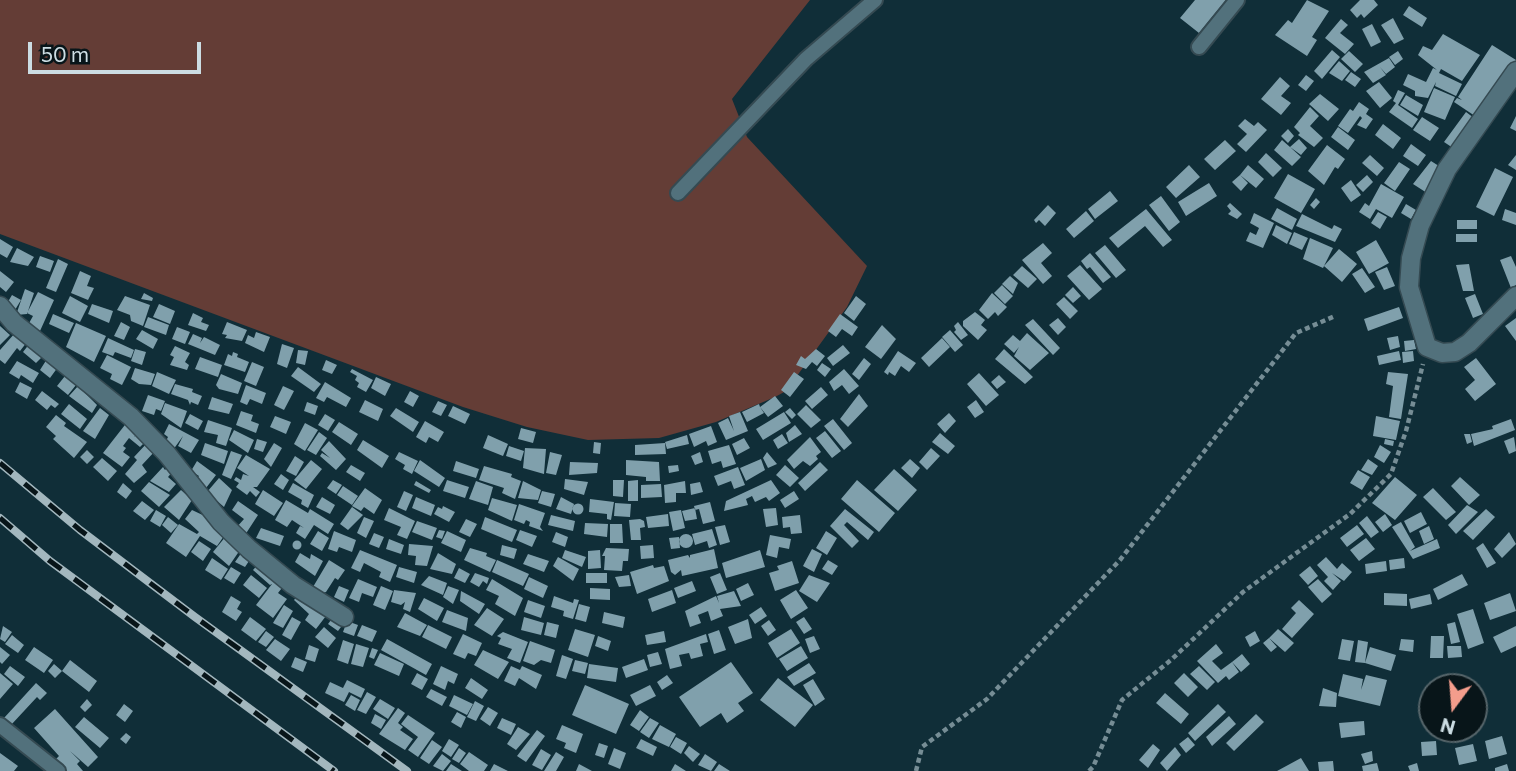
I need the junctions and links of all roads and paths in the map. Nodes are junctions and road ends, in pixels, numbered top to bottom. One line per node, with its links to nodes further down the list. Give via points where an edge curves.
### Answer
1 (874, 0): 5 (lane, via 806,59)
2 (1237, 0): 3 (lane)
3 (1199, 47)
4 (1516, 71): 9 (street, via 1447,169 1420,225 1409,287)
5 (678, 193)
6 (1516, 296): 9 (street, via 1455,352)
7 (0, 306): 10 (street, via 14,323 131,417 249,549)
8 (1335, 316): 13 (path, via 1296,333 1120,560 987,699 922,747)
9 (1427, 347): 14 (path, via 1391,474 1350,514 1243,592 1122,700)
10 (344, 617)
11 (0, 726): 12 (lane)
12 (58, 771)
13 (916, 771)
14 (1089, 771)

